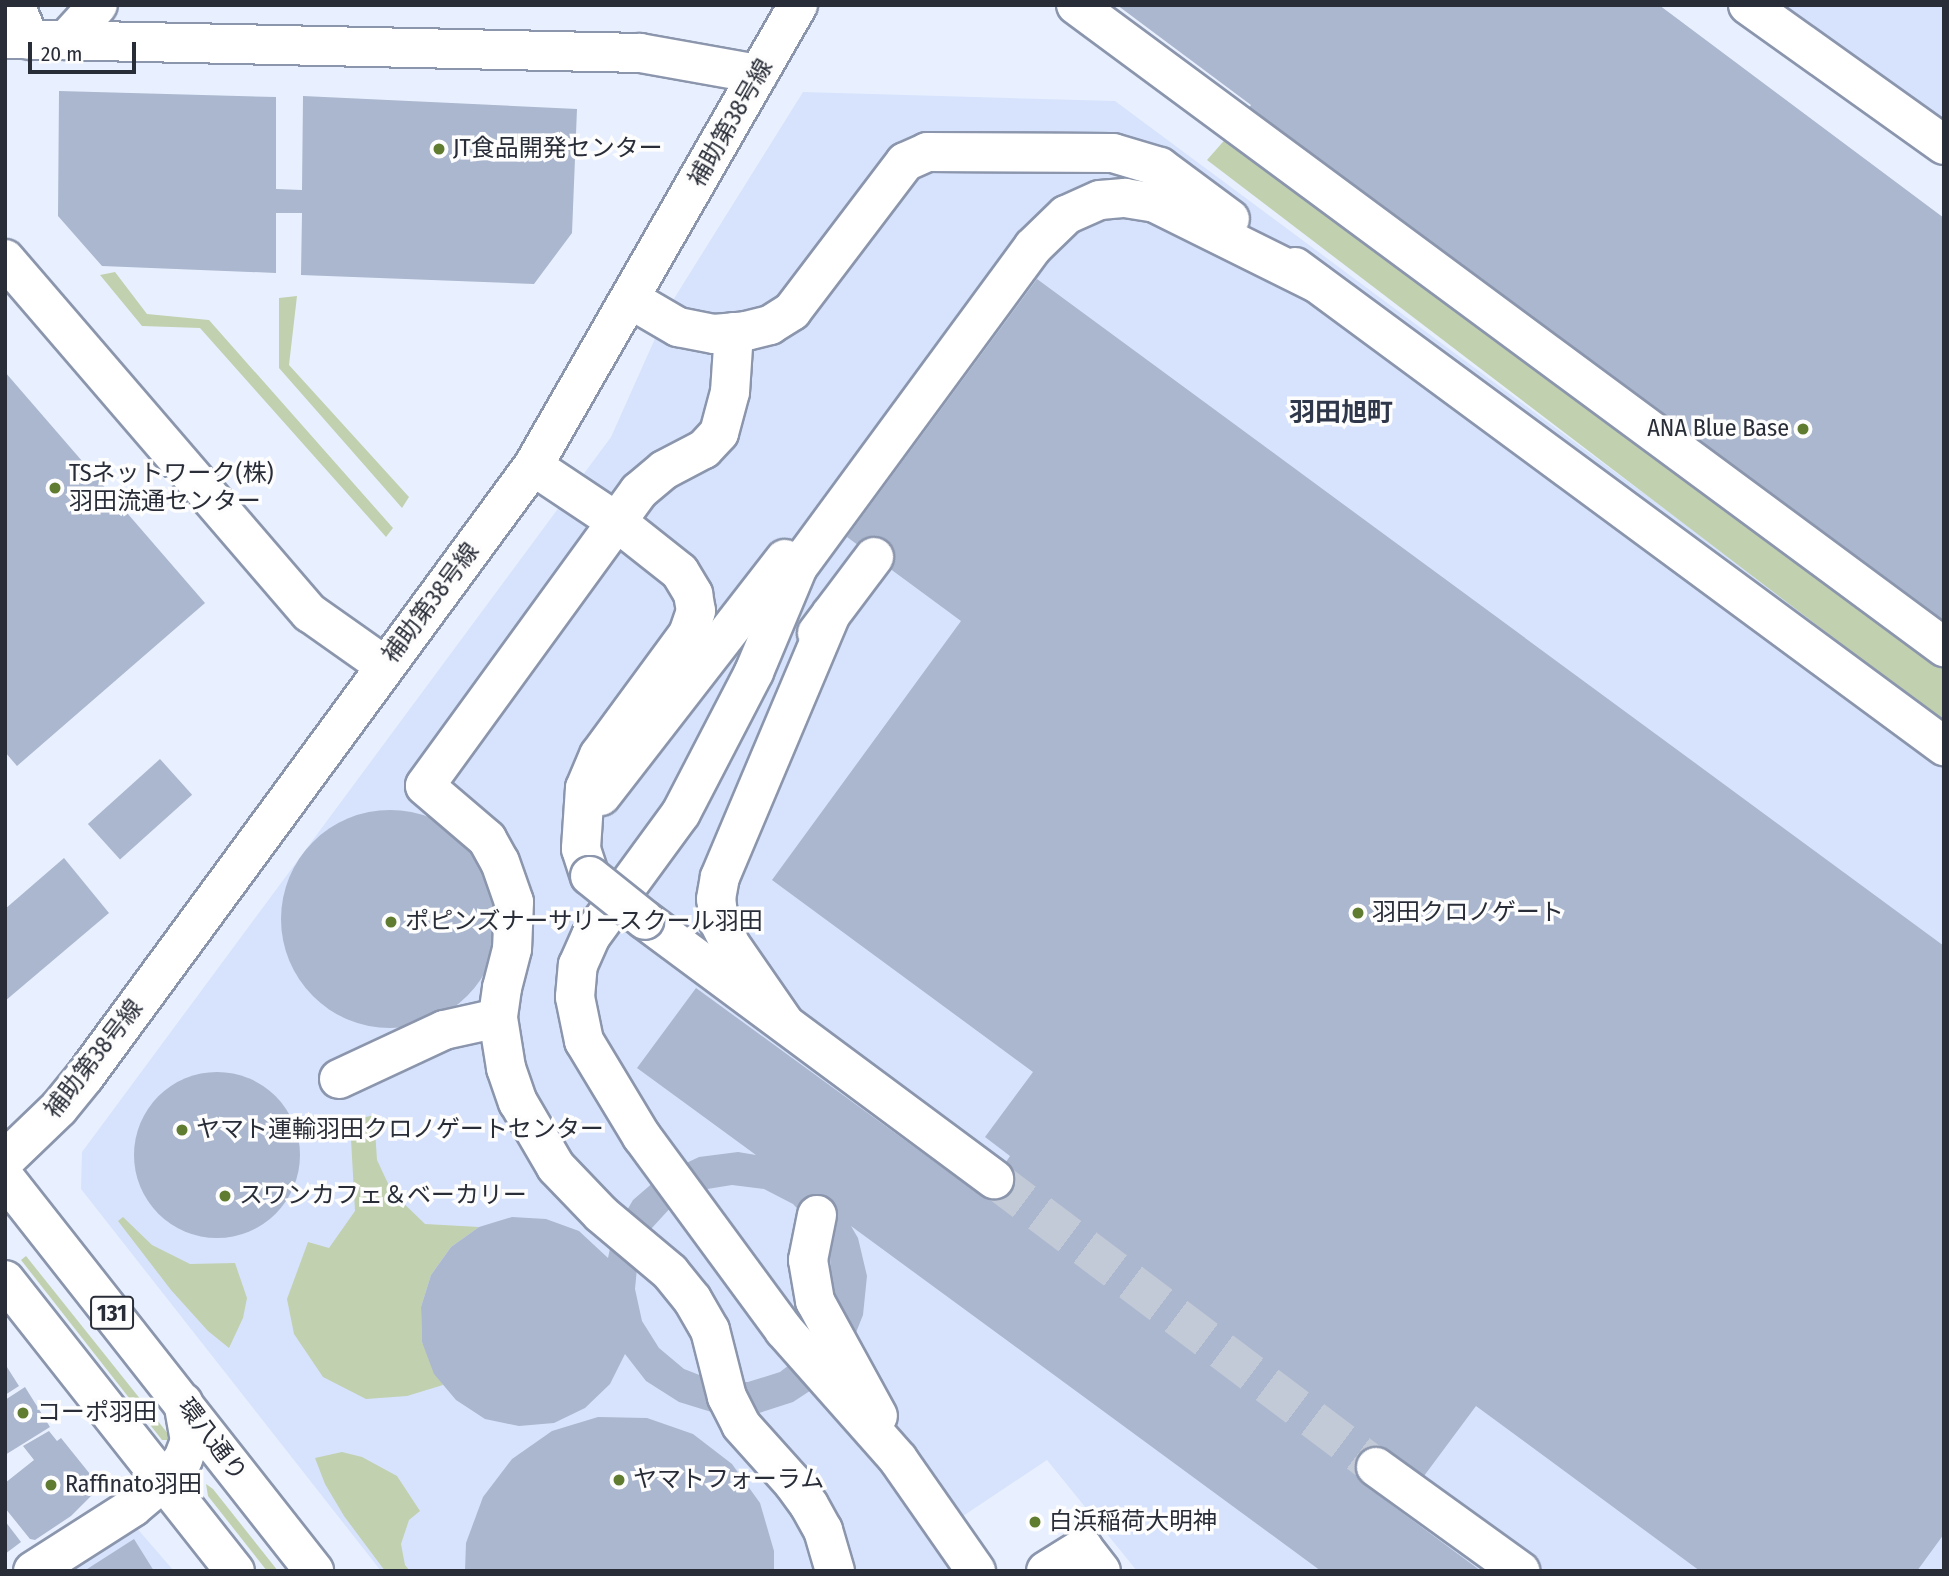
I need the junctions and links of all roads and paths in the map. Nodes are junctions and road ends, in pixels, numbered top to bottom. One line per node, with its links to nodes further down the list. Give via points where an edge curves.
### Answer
1 (15, 5): 6 (main road)
2 (98, 5): 6 (main road)
3 (798, 5): 7 (main road, 補助第38号線)
4 (1076, 5): 18 (main road)
5 (1748, 5): 8 (main road)
6 (34, 40): 7 (main road, via 640,53)
7 (758, 74): 11 (main road, 補助第38号線)
8 (1944, 145)
9 (5, 259): 19 (main road, via 310,613)
10 (1316, 283): 12 (main road, via 1160,167 1113,153 928,152 905,162 792,311 770,325); 15 (main road, via 1156,203 1100,200 1066,215 1033,247); 20 (main road)
11 (630, 299): 12 (main road, via 678,327 714,334); 13 (main road, 補助第38号線)
12 (734, 332): 14 (main road, via 730,392 719,433 704,449 664,470 639,491)
13 (533, 466): 14 (main road); 19 (main road, 補助第38号線)
14 (617, 522): 22 (main road, via 680,572 693,594 696,611 688,634 599,755 585,788); 23 (main road, via 425,786 487,839 514,902 512,949)
15 (826, 529): 21 (main road, via 798,566 754,672); 22 (main road, via 784,560)
16 (874, 557): 17 (main road)
17 (831, 614): 21 (main road); 24 (main road, via 720,877 716,899 719,922 730,944)
18 (1944, 647)
19 (385, 666): 26 (main road, 補助第38号線, via 85,1076)
20 (1944, 746)
21 (681, 813): 32 (main road, via 591,936 578,965 575,997 584,1041 642,1137 784,1330)
22 (582, 824): 24 (main road, bridge, via 581,849 590,876)
23 (498, 1018): 25 (main road, via 444,1030); 38 (main road, via 506,1068 536,1136 556,1167 592,1205 670,1272 692,1299 710,1330 727,1397 741,1424 809,1505 823,1530)
24 (784, 1022): 28 (main road)
25 (339, 1079)
26 (5, 1160)
27 (5, 1178): 31 (main road, 環八通り / 131)
28 (994, 1179)
29 (817, 1215): 32 (main road, via 808,1260 815,1301 856,1371)
30 (5, 1280): 34 (main road, 131)
31 (183, 1403): 34 (main road, via 190,1441 183,1459); 37 (main road, 環八通り / 131)
32 (898, 1459): 39 (main road)
33 (1376, 1467): 42 (main road)
34 (164, 1481): 35 (main road, via 133,1507); 36 (main road, 131)
35 (33, 1571)
36 (235, 1571)
37 (314, 1571)
38 (835, 1571)
39 (976, 1571)
40 (1046, 1571): 41 (main road, via 1083,1548)
41 (1101, 1571)
42 (1520, 1571)

